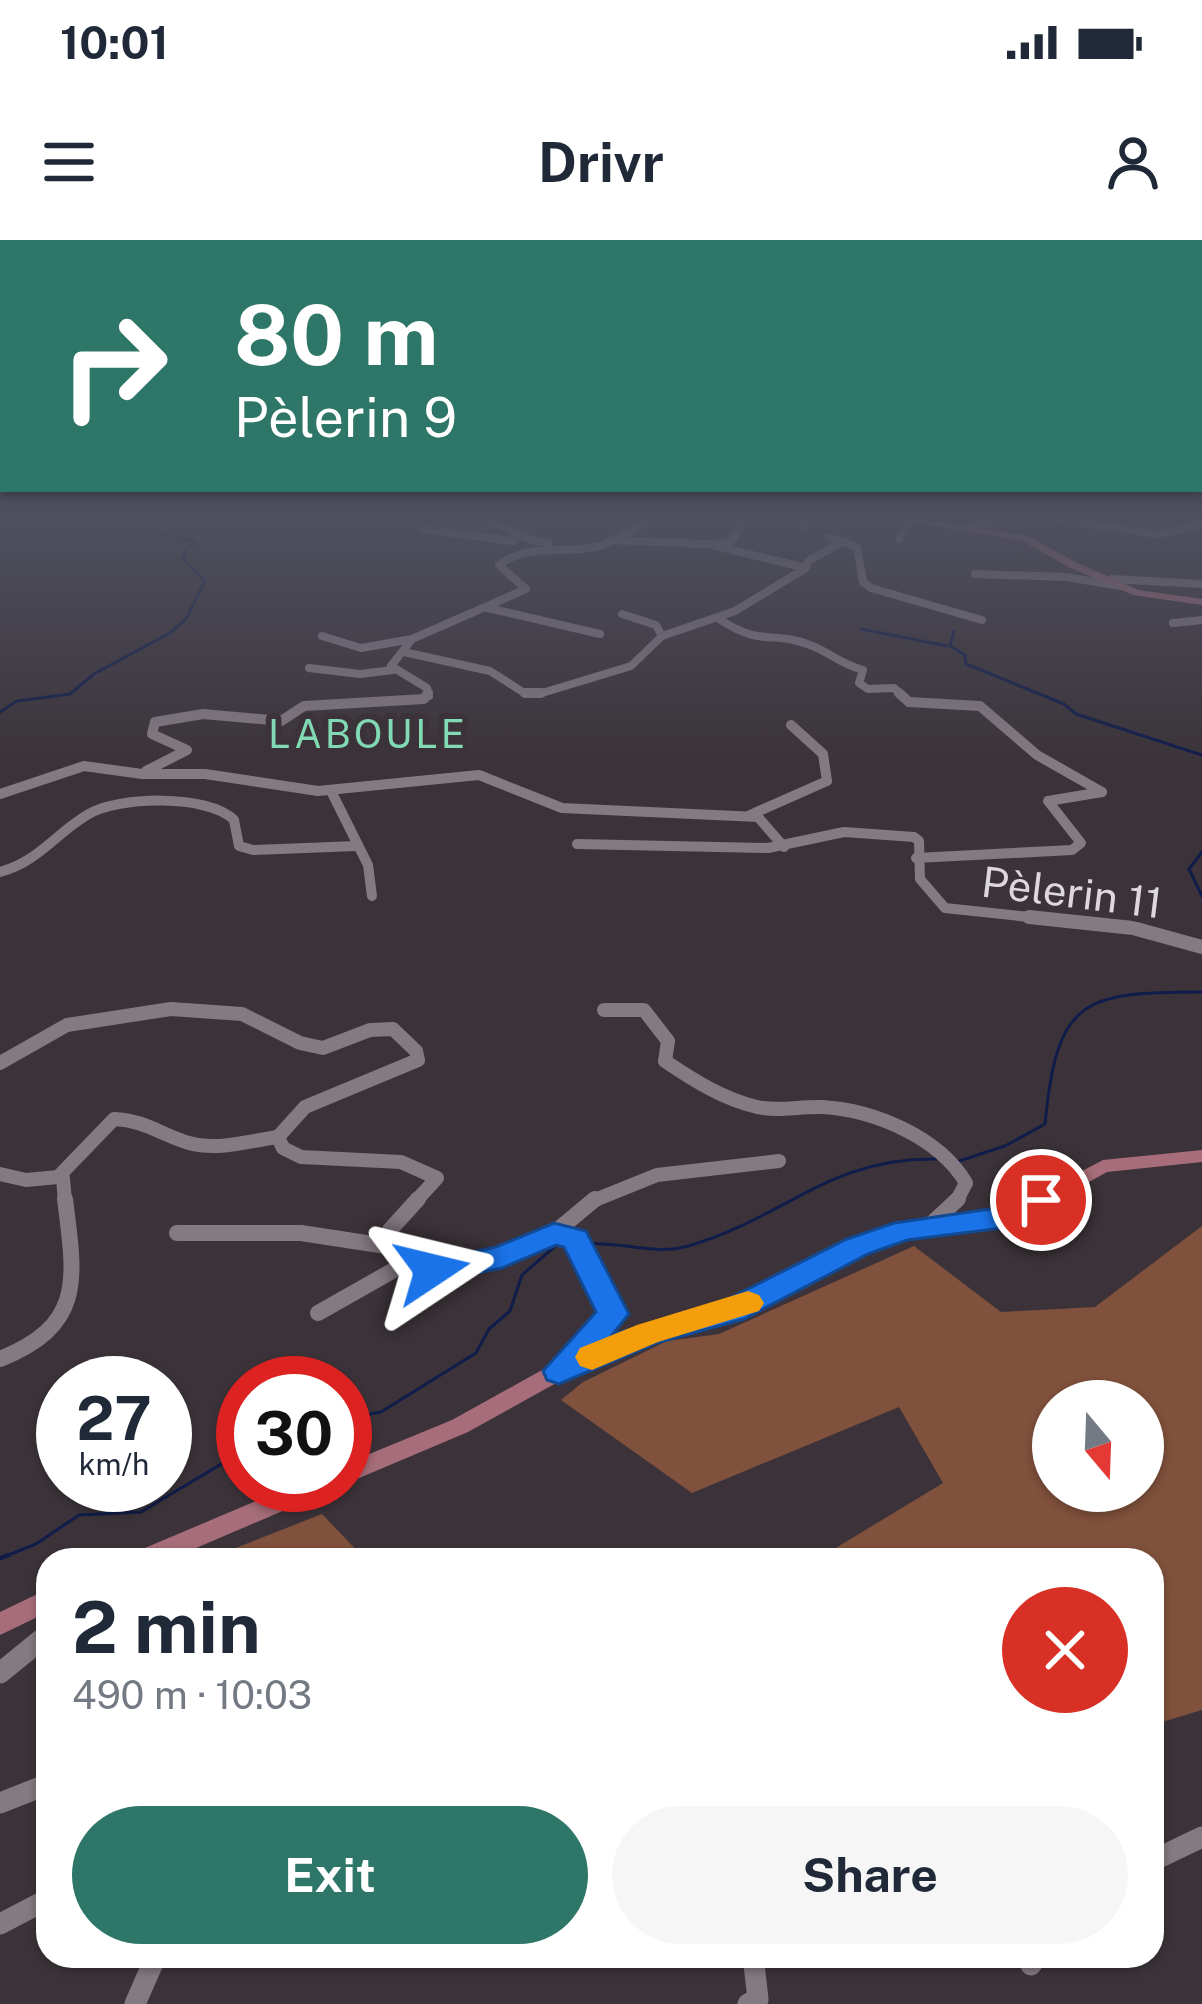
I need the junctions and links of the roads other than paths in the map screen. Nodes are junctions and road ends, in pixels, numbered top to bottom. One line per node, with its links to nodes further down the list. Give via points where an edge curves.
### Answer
1 (506, 599): 4 (street)
2 (751, 599): 6 (street)
3 (912, 599): 7 (street)
4 (488, 608): 10 (street); 13 (street)
5 (622, 614): 11 (street, via 656,625)
6 (718, 618): 11 (street); 25 (street, via 746,637 810,645 859,667 859,683 868,689 894,688 909,702 980,706 1037,755 1102,792 1048,801 1081,843 1072,850)
7 (982, 620)
8 (1202, 620): 9 (street)
9 (1173, 623)
10 (600, 634)
11 (662, 636): 14 (street, via 631,665 528,695 490,671)
12 (322, 637): 13 (street, via 361,648)
13 (412, 639): 14 (street)
14 (404, 652): 16 (street)
15 (309, 668): 16 (street)
16 (393, 670): 18 (street, via 429,696 304,706 281,721 171,717 151,726 152,734 187,750)
17 (791, 725): 21 (street, via 823,754 827,782)
18 (142, 774): 19 (street); 20 (street, via 84,766)
19 (331, 791): 21 (street, via 479,775 562,808); 23 (street)
20 (0, 794)
21 (750, 815): 24 (street, via 765,820)
22 (577, 844): 24 (street)
23 (357, 846): 26 (street, via 253,850 239,847 228,813 194,803 134,803 98,809 36,861); 27 (street)
24 (784, 847): 25 (street, Pèlerin 11, via 844,832 914,837)
25 (916, 858): 28 (street, Pèlerin 11, via 926,892 945,908 1132,928)
26 (0, 872)
27 (372, 896)
28 (1202, 947)
29 (604, 1010): 36 (street, via 644,1010 668,1041 665,1061 746,1102 884,1121 958,1161 966,1183)
30 (0, 1063): 31 (street, via 67,1025 171,1009 242,1014 322,1048 386,1027 418,1056 302,1110)
31 (278, 1137): 35 (street, via 187,1143 151,1121 114,1119); 39 (street, via 295,1156 397,1161 437,1178 390,1230)
32 (1202, 1156): 36 (main road, via 1103,1166 1010,1217)
33 (779, 1161): 38 (street, via 649,1175 584,1203)
34 (0, 1174): 35 (street, via 45,1183)
35 (63, 1178): 42 (street, via 69,1278 61,1322)
36 (927, 1228): 43 (main road, via 858,1246 733,1311 648,1333)
37 (177, 1233): 39 (street, via 301,1233)
38 (554, 1234): 40 (street, via 465,1267); 43 (street, via 575,1239 613,1314)
39 (386, 1246): 40 (street)
40 (401, 1266): 41 (street)
41 (318, 1313)
42 (0, 1359)
43 (559, 1371): 44 (main road)
44 (372, 1463)
45 (257, 1512): 46 (main road)
46 (172, 1548)
47 (36, 1606): 48 (main road)
48 (0, 1624)
49 (36, 1644): 50 (street)
50 (0, 1673)
51 (36, 1789): 52 (street)
52 (0, 1803)
53 (1202, 1837): 54 (street)
54 (1164, 1855)
55 (36, 1905): 56 (street)
56 (0, 1924)
57 (151, 1968): 59 (street)
58 (754, 1968): 60 (street, via 758,1999)
59 (135, 2004)
60 (748, 2004)

